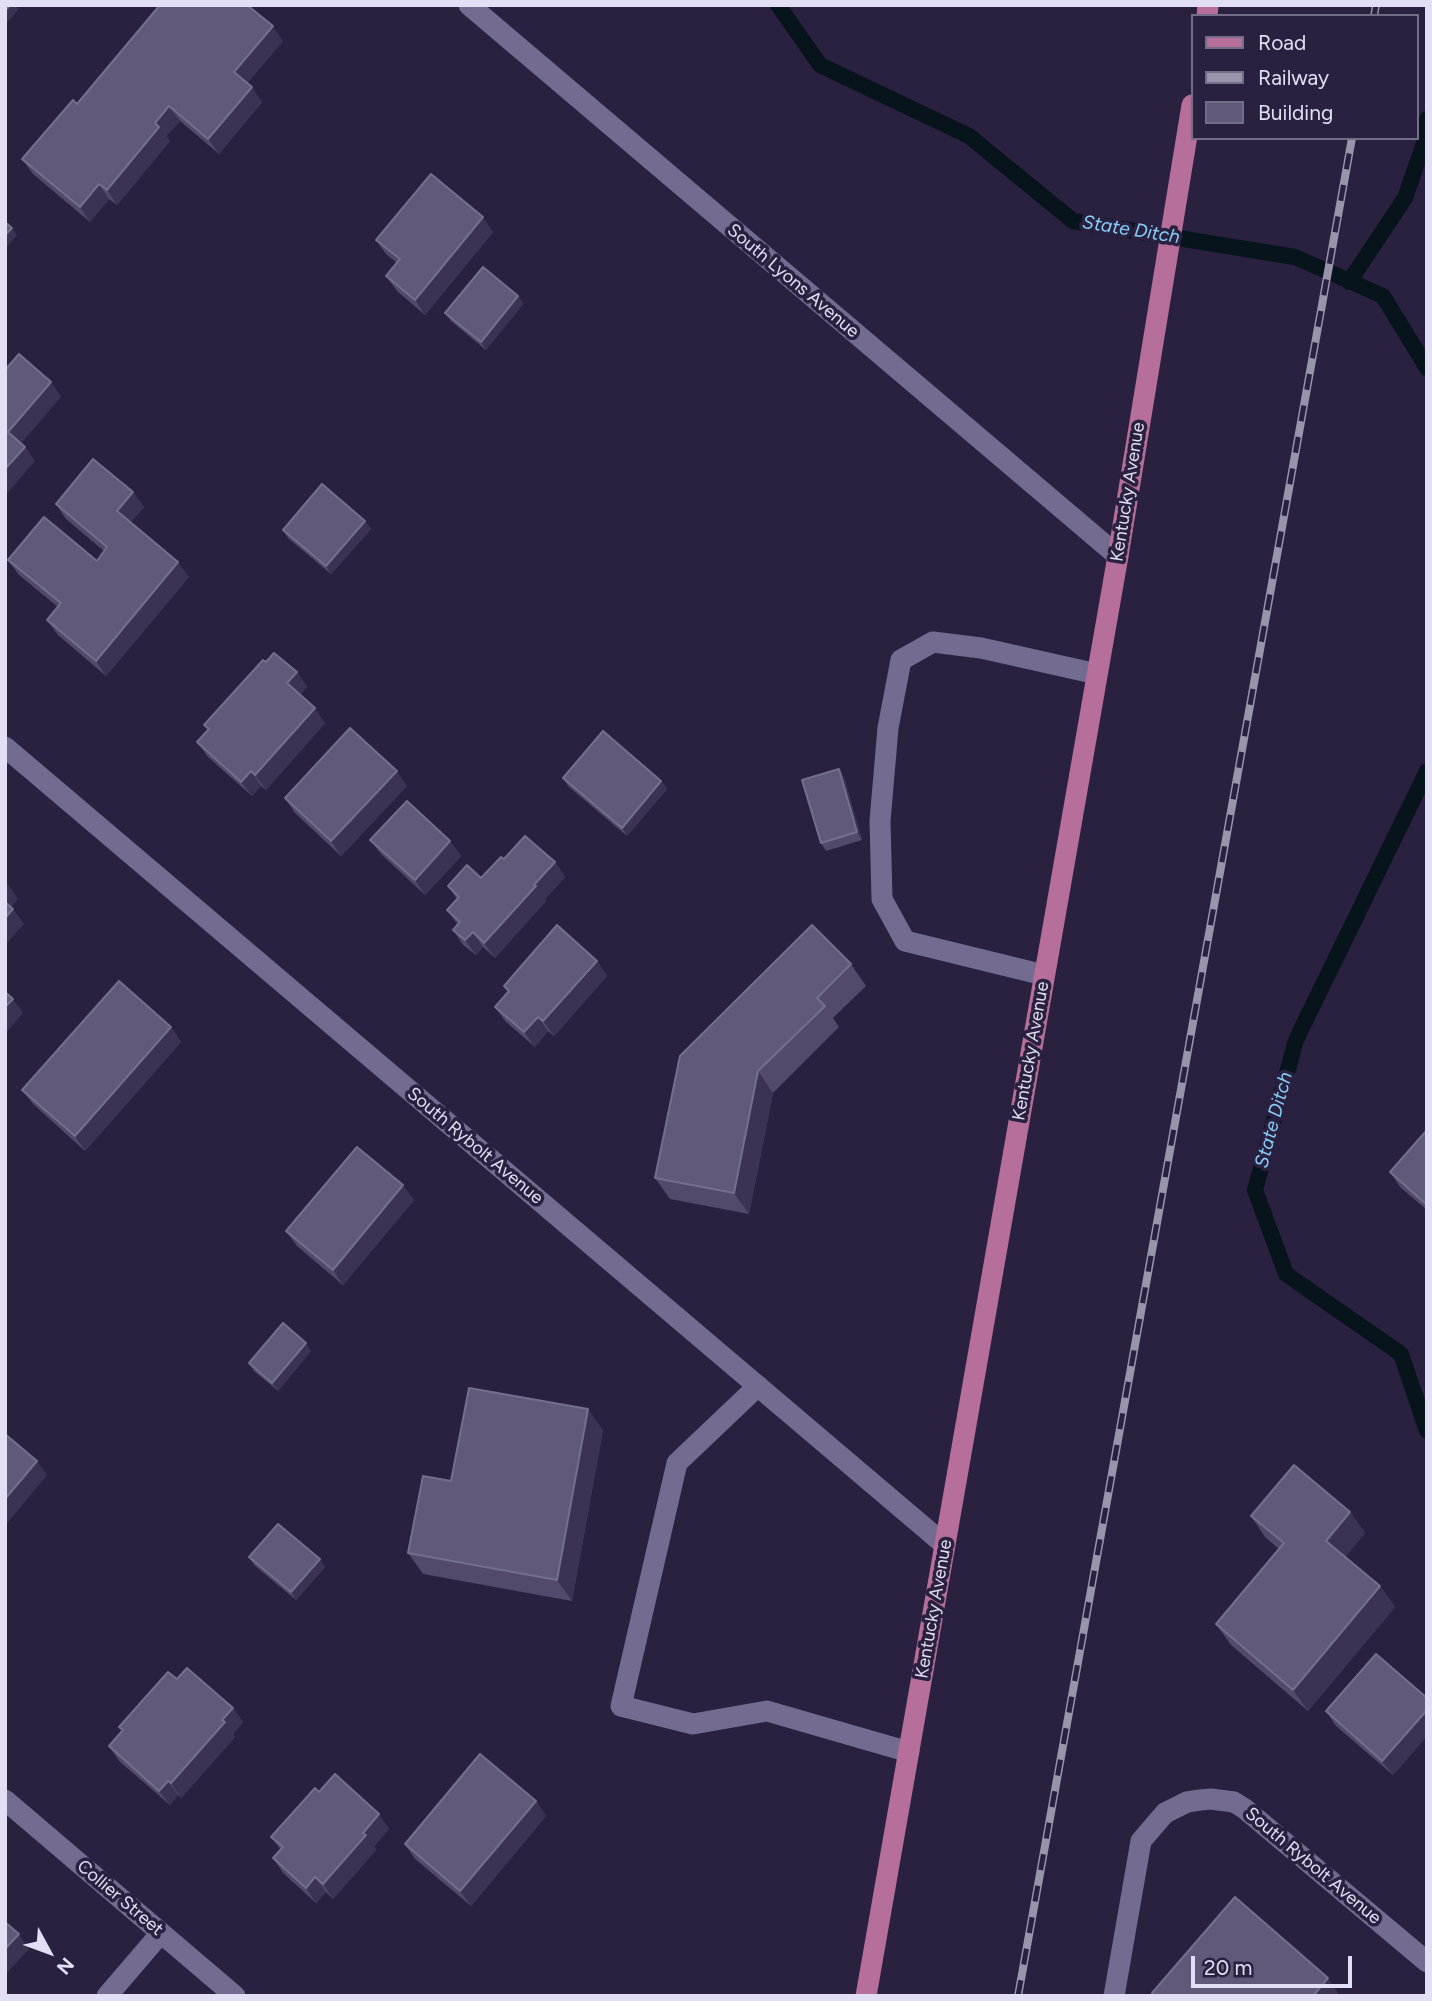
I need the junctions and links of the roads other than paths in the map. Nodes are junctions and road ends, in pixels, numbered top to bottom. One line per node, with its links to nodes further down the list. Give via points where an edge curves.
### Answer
1 (469, 5): 3 (street, South Lyons Avenue)
2 (1190, 118): 3 (main road, Kentucky Avenue)
3 (1118, 556): 4 (main road, Kentucky Avenue)
4 (1097, 674): 6 (main road, Kentucky Avenue); 6 (street, via 933,642 901,660 888,727 880,821 883,899 905,941)
5 (5, 747): 7 (street, South Rybolt Avenue)
6 (1044, 975): 8 (main road, Kentucky Avenue)
7 (758, 1386): 8 (street, South Rybolt Avenue); 9 (street, via 677,1462 621,1706 693,1724 767,1711)
8 (945, 1545): 9 (main road, Kentucky Avenue)
9 (909, 1752): 15 (main road, Kentucky Avenue)
10 (5, 1800): 11 (street, Collier Street)
11 (161, 1933): 13 (street); 14 (street, Collier Street)
12 (1427, 1962): 16 (street, South Rybolt Avenue, via 1245,1809 1234,1802 1211,1799 1187,1802 1165,1813 1141,1841)
13 (107, 1996)
14 (235, 1996)
15 (866, 1996)
16 (1114, 1996)

